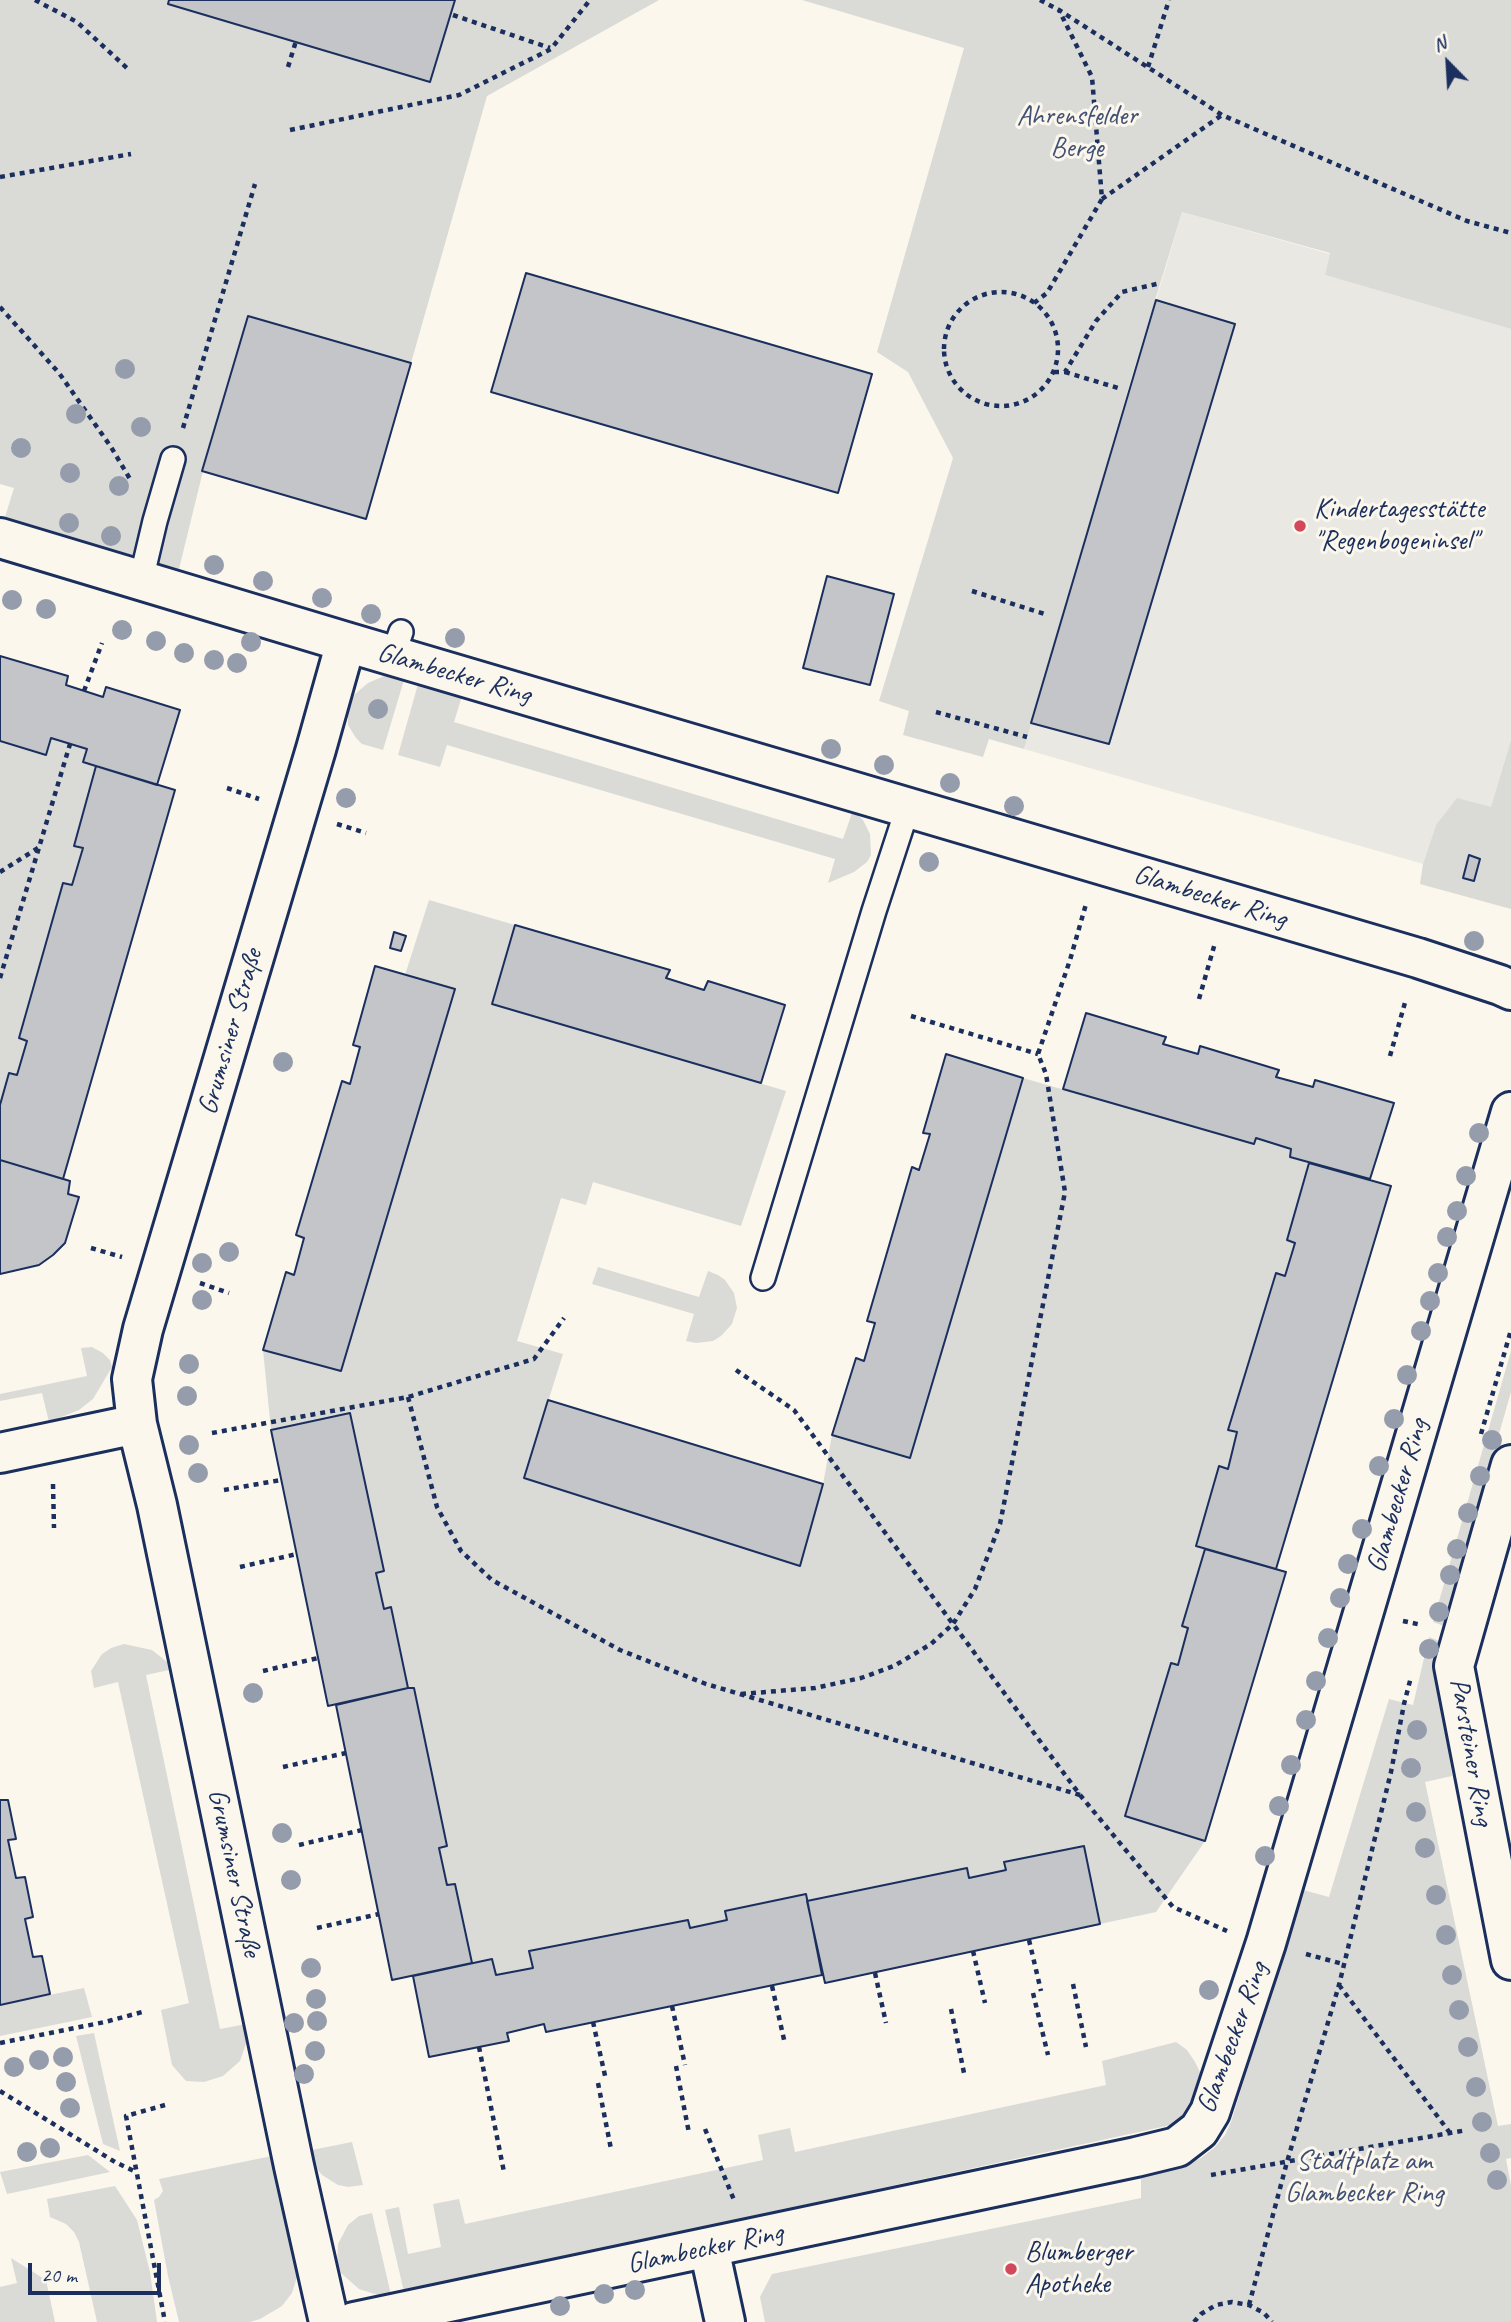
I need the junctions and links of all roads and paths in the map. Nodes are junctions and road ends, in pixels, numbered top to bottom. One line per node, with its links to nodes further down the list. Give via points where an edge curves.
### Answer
1 (35, 0): 11 (path, via 77,22)
2 (590, 0): 8 (path)
3 (1040, 0): 5 (path)
4 (1169, 0): 10 (path)
5 (1059, 10): 10 (path); 17 (path, via 1092,77)
6 (453, 15): 8 (path)
7 (296, 41): 9 (path)
8 (551, 49): 13 (path, via 459,95)
9 (288, 66)
10 (1148, 67): 12 (path)
11 (128, 69)
12 (1222, 115): 17 (path); 18 (path, via 1467,221)
13 (290, 130)
14 (131, 153): 15 (path)
15 (0, 177)
16 (255, 184): 25 (path)
17 (1102, 199): 20 (path, via 1047,293)
18 (1511, 233)
19 (1161, 283): 23 (path, via 1122,292 1096,321)
20 (1034, 303): 22 (path, via 1057,334); 22 (path, via 999,292 965,305 945,336 948,373 973,400 1010,406 1044,388)
21 (0, 307): 26 (path, via 59,373)
22 (1054, 372): 23 (path)
23 (1065, 372): 24 (path)
24 (1118, 388)
25 (173, 459): 26 (lane)
26 (155, 521): 28 (lane)
27 (0, 538): 28 (street, Glambecker Ring)
28 (141, 580): 31 (street, Glambecker Ring)
29 (972, 592): 30 (path)
30 (1048, 615)
31 (346, 642): 37 (street, Glambecker Ring, via 397,643); 56 (street, Grumsiner Straße, via 143,1329 132,1378)
32 (102, 643): 33 (path)
33 (84, 691)
34 (936, 712): 35 (path)
35 (1027, 737)
36 (70, 744): 38 (path)
37 (908, 807): 39 (street, Glambecker Ring); 52 (lane)
38 (39, 848): 40 (path); 43 (path)
39 (1098, 863): 41 (street, Glambecker Ring); 49 (path)
40 (0, 872)
41 (1227, 902): 42 (street, Glambecker Ring); 45 (path)
42 (1418, 958): 44 (street, Glambecker Ring); 46 (path)
43 (0, 978)
44 (1511, 990)
45 (1199, 999)
46 (1405, 1003): 47 (path); 50 (path)
47 (1412, 1004)
48 (911, 1016): 49 (path)
49 (1038, 1054): 64 (path, via 1046,1074 1065,1192 1000,1524 975,1589)
50 (1390, 1056)
51 (1511, 1112): 113 (street, Glambecker Ring, via 1266,1943 1210,2112 1199,2130 1177,2147 1136,2157)
52 (763, 1278)
53 (564, 1318): 55 (path, via 534,1359)
54 (736, 1370): 64 (path, via 794,1410)
55 (408, 1396): 57 (path); 68 (path, via 437,1507 461,1551 492,1580 620,1650)
56 (137, 1424): 58 (street); 117 (street, Grumsiner Straße)
57 (212, 1433)
58 (0, 1453)
59 (1511, 1465): 79 (street, Parsteiner Ring, via 1454,1666)
60 (281, 1480): 61 (path)
61 (224, 1490)
62 (297, 1555): 63 (path)
63 (240, 1567)
64 (953, 1624): 68 (path, via 931,1644 894,1666 861,1678 815,1688); 71 (path)
65 (318, 1658): 67 (path)
66 (1415, 1665): 82 (path)
67 (263, 1671)
68 (741, 1694): 71 (path)
69 (346, 1753): 70 (path)
70 (283, 1767)
71 (1080, 1795): 76 (path, via 1173,1907)
72 (362, 1830): 73 (path)
73 (299, 1845)
74 (379, 1914): 75 (path)
75 (317, 1928)
76 (1220, 1929)
77 (1029, 1940): 84 (path)
78 (972, 1951): 86 (path)
79 (1511, 1960)
80 (875, 1973): 91 (path)
81 (1073, 1984): 95 (path)
82 (1339, 1985): 107 (path); 109 (path)
83 (772, 1986): 93 (path)
84 (1041, 1991)
85 (1033, 1993): 96 (path)
86 (985, 2003)
87 (673, 2006): 97 (path)
88 (951, 2009): 99 (path)
89 (146, 2011): 92 (path)
90 (593, 2022): 100 (path)
91 (886, 2023)
92 (0, 2043)
93 (785, 2043)
94 (479, 2047): 111 (path)
95 (1086, 2047)
96 (1048, 2055)
97 (685, 2065)
98 (676, 2066): 106 (path)
99 (964, 2073)
100 (606, 2080)
101 (598, 2083): 108 (path)
102 (0, 2091): 110 (path)
103 (165, 2105): 110 (path, via 126,2116)
104 (705, 2129): 113 (path)
105 (1467, 2130): 107 (path)
106 (689, 2133)
107 (1450, 2133): 109 (path)
108 (611, 2149)
109 (1287, 2162): 112 (path); 115 (path)
110 (136, 2172): 116 (path)
111 (504, 2172)
112 (1209, 2175)
113 (751, 2239): 114 (street, Glambecker Ring)
114 (709, 2248): 118 (street, Glambecker Ring); 119 (street)
115 (1249, 2305): 120 (path, via 1216,2305); 121 (path)
116 (166, 2322)
117 (329, 2322)
118 (354, 2322)
119 (725, 2322)
120 (1194, 2322)
121 (1272, 2322)

